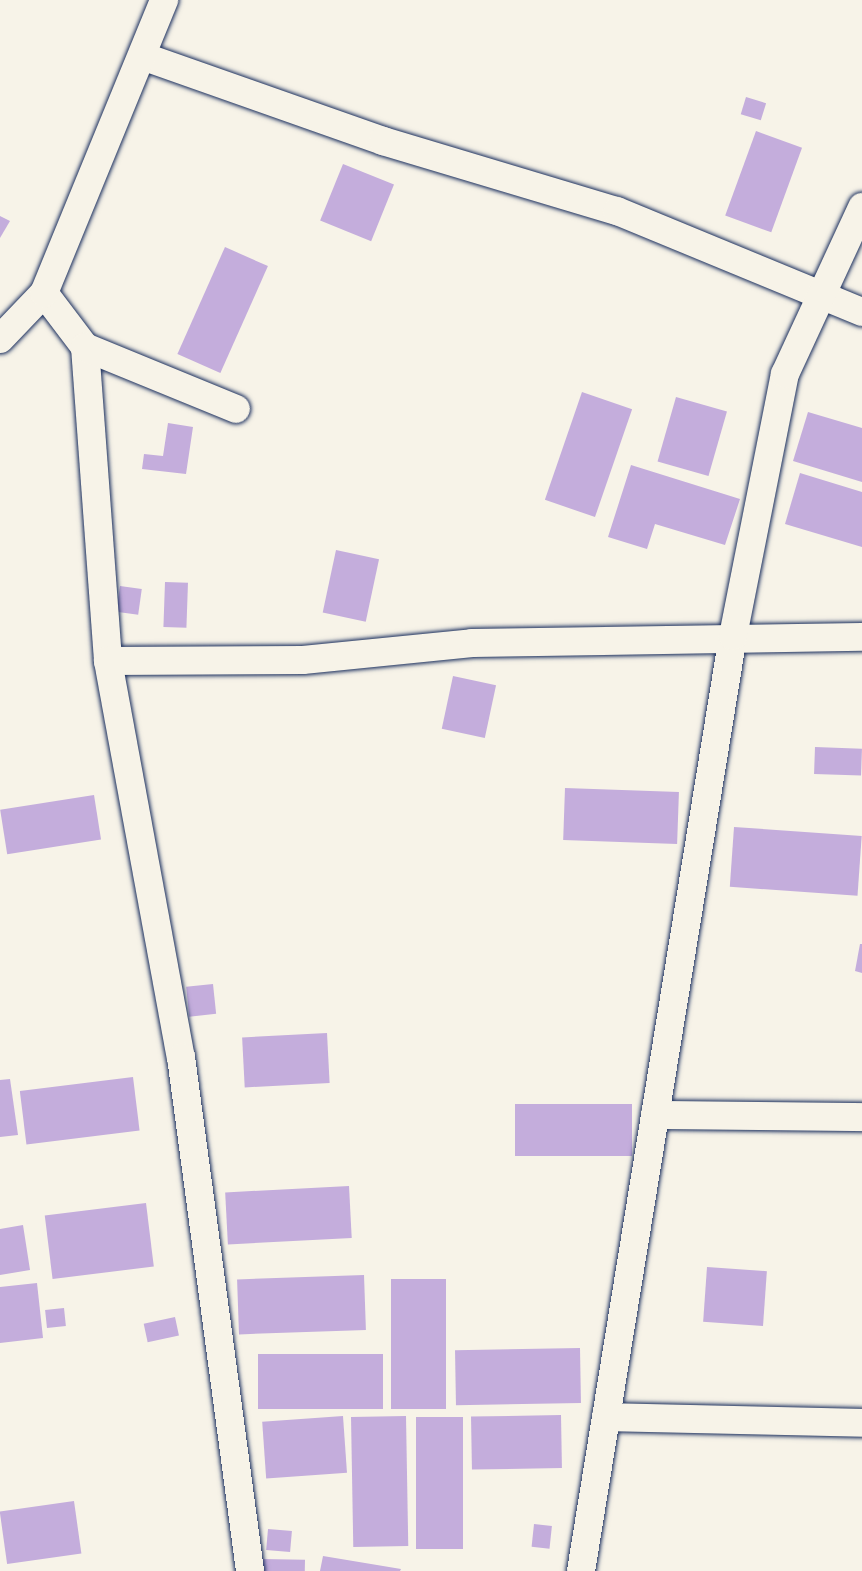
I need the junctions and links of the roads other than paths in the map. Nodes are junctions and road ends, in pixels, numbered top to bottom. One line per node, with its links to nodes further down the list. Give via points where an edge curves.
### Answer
1 (164, 0): 2 (street)
2 (142, 56): 4 (street, via 383,140 618,211); 5 (street)
3 (862, 207): 4 (street)
4 (822, 291): 6 (street); 10 (street, via 786,374)
5 (44, 294): 7 (street); 8 (street)
6 (862, 312)
7 (0, 339)
8 (85, 347): 9 (street); 12 (street)
9 (236, 409)
10 (733, 636): 11 (street); 12 (street, via 472,644 303,660); 13 (street)
11 (862, 637)
12 (108, 661): 17 (street, via 180,1057)
13 (655, 1115): 14 (street); 15 (street)
14 (862, 1118)
15 (606, 1417): 16 (street); 18 (street)
16 (862, 1422)
17 (250, 1571)
18 (582, 1571)

